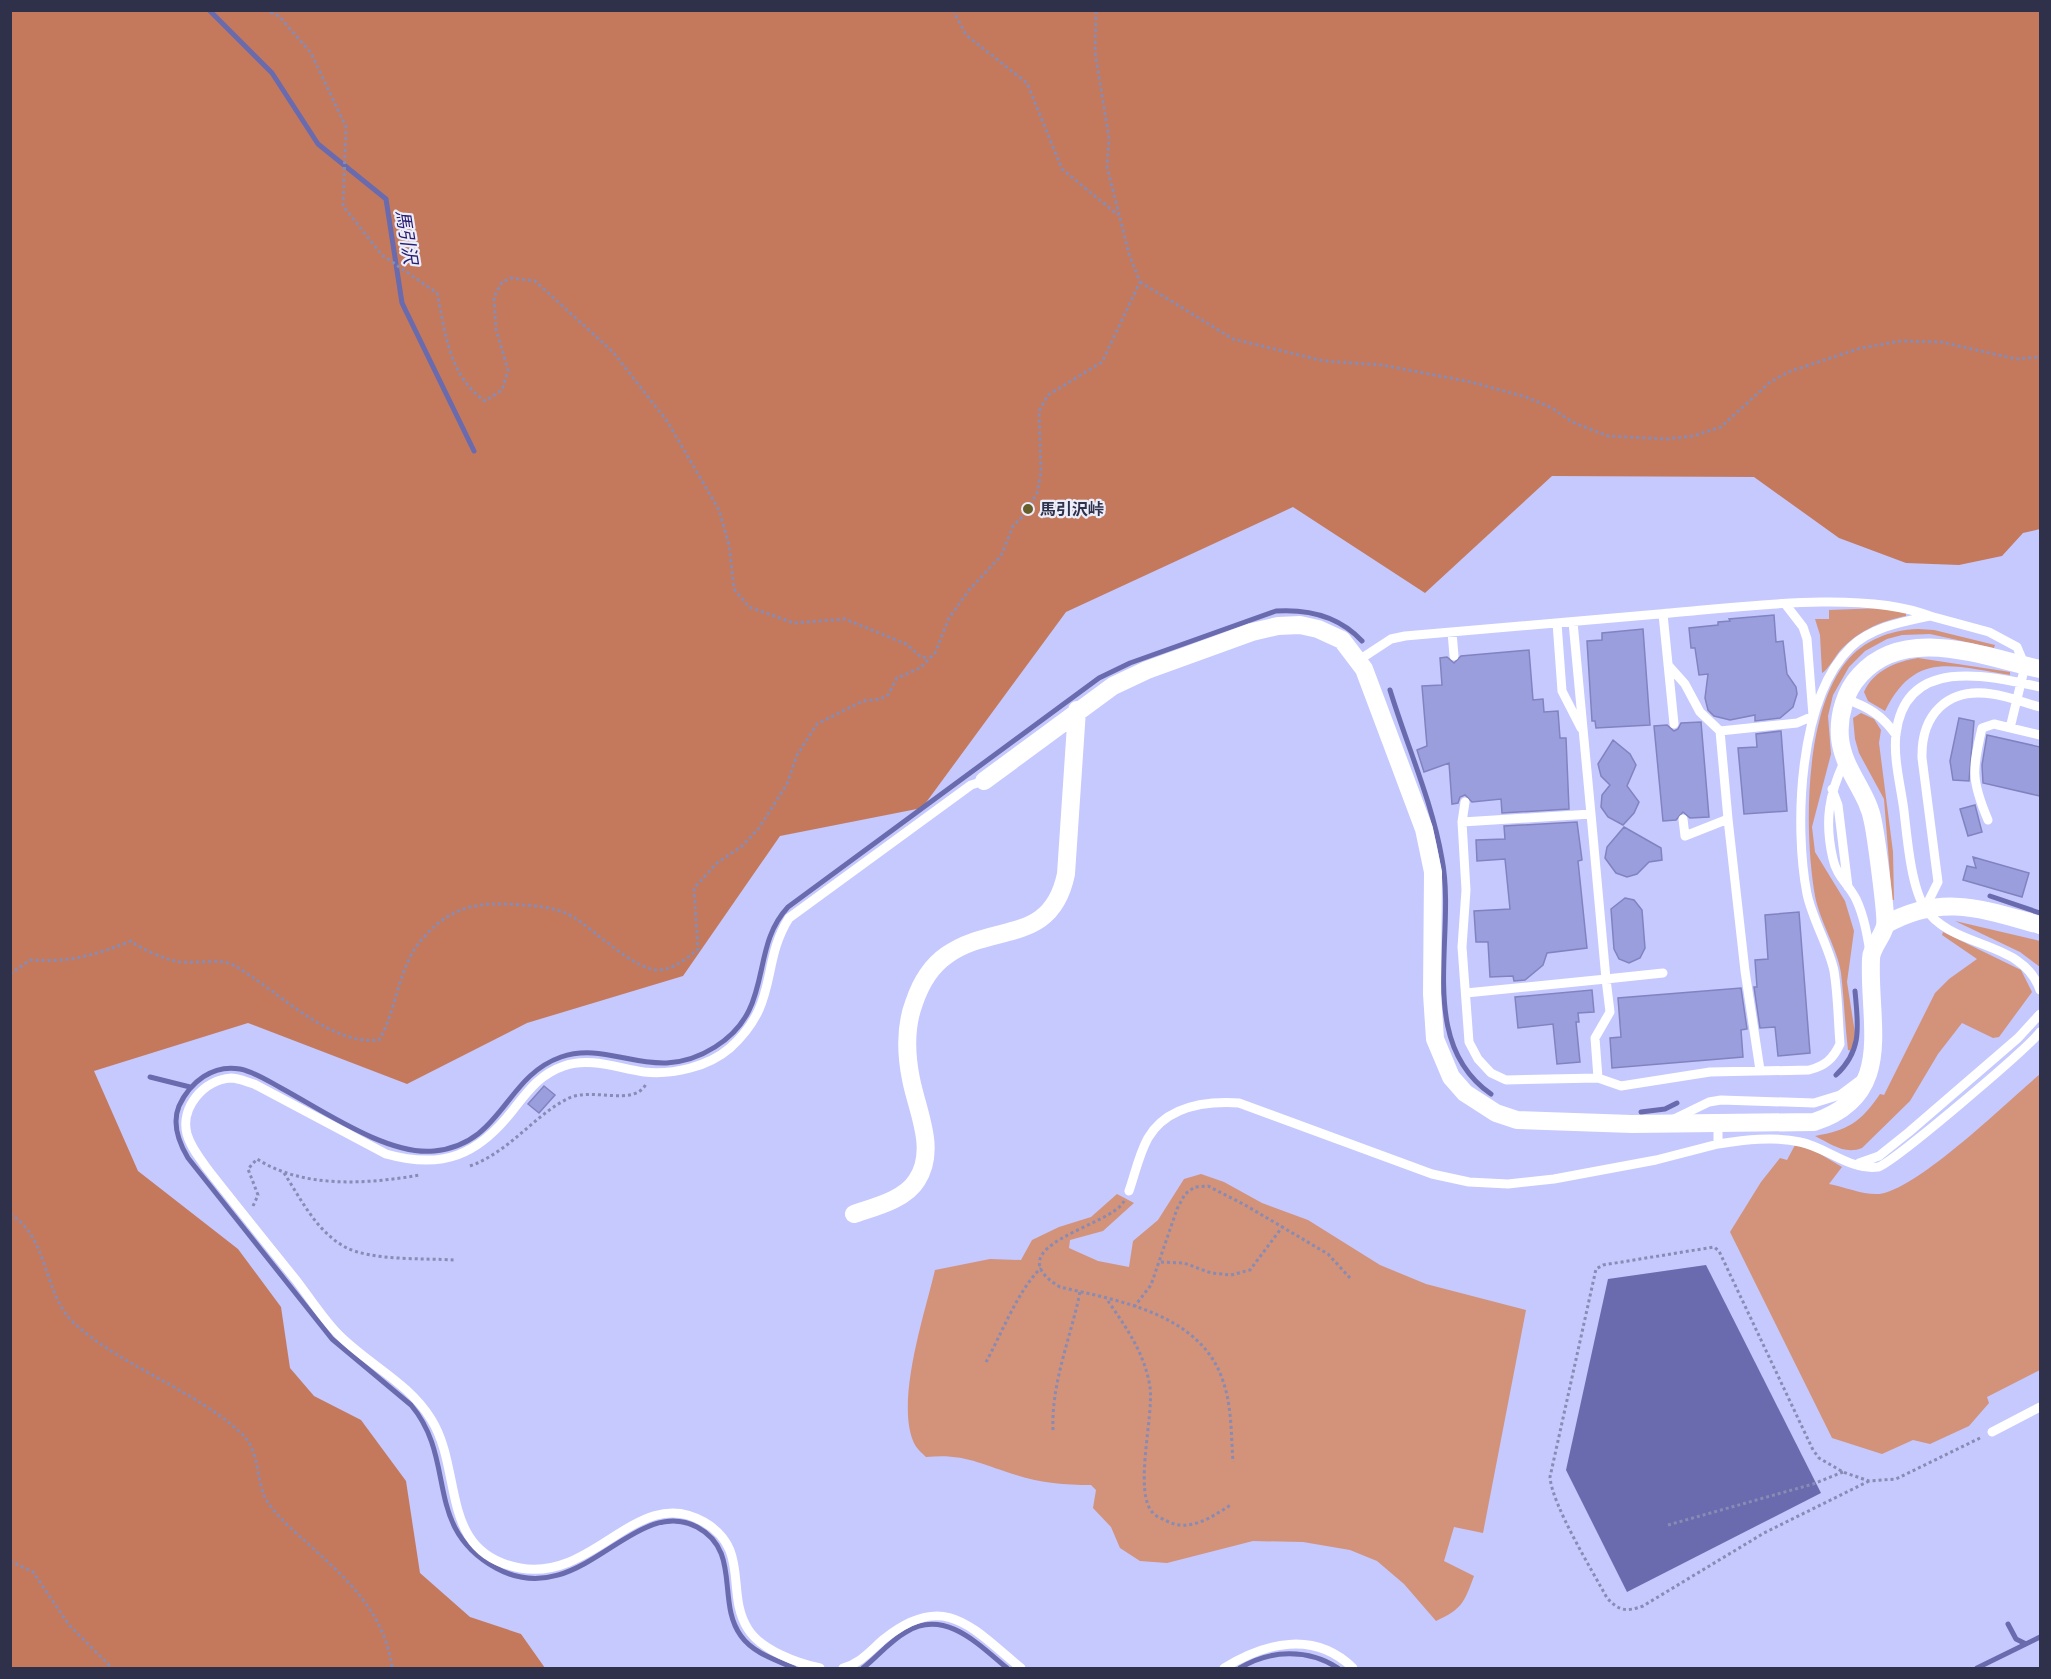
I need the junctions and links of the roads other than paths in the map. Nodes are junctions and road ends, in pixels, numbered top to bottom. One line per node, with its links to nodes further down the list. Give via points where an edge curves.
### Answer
1 (1786, 605): 2 (lane); 3 (lane, via 1883,603); 16 (lane, via 1807,639)
2 (1663, 614): 4 (lane); 9 (lane)
3 (1930, 616): 10 (lane, via 1989,633 2017,647); 16 (lane, via 1881,628 1851,647 1826,681)
4 (1573, 622): 5 (lane); 20 (lane)
5 (1557, 623): 6 (lane); 20 (lane, via 1562,691)
6 (1452, 632): 7 (lane); 8 (lane, via 1391,639)
7 (1454, 656)
8 (1359, 660): 15 (street, via 1342,640 1318,629 1278,626 1147,670); 44 (street, via 1374,688 1430,849 1434,898 1432,1017 1441,1058 1451,1077 1482,1105 1517,1120)
9 (1668, 665): 17 (lane); 19 (lane, via 1685,684 1700,712)
10 (2029, 675): 11 (lane); 12 (street, via 1935,648 1908,647 1887,653 1868,665 1854,681); 13 (lane); 21 (lane, via 1936,678 1923,685 1909,701)
11 (2040, 687)
12 (1846, 699): 21 (lane, via 1871,709); 23 (street, via 1840,718)
13 (2021, 701): 14 (lane); 18 (lane); 31 (lane, via 1989,693 1957,698 1941,706 1925,727 1922,758 1938,882)
14 (2040, 707)
15 (1077, 710): 24 (street); 49 (street, via 1062,894 1052,911 1039,922 946,955 921,986 910,1016 907,1049 926,1139 925,1162 917,1182 902,1195)
16 (1813, 716): 19 (lane, via 1797,723); 41 (lane, via 1799,814 1807,892 1834,970 1840,1044 1835,1054 1818,1068)
17 (1674, 724)
18 (2010, 728): 22 (lane); 29 (lane, via 1994,724 1982,728 1972,768 1976,792)
19 (1720, 731): 28 (lane)
20 (1583, 733): 26 (lane)
21 (1896, 735): 31 (lane, via 1911,867)
22 (2040, 735)
23 (1845, 760): 32 (street, via 1873,820); 34 (lane, via 1827,806 1833,860 1865,921)
24 (984, 781): 52 (lane, via 971,785 789,918 780,932 767,994 758,1013 748,1030 714,1059 669,1072 583,1062 565,1065 534,1082 481,1145 448,1159 420,1161 386,1154 254,1084 233,1078 216,1081 201,1090 187,1115 186,1132 191,1145 339,1335 415,1396 431,1418 447,1456 461,1524 482,1550 520,1568 560,1567 580,1559 639,1520 665,1512 688,1514 719,1532 730,1549 748,1630 770,1648)
25 (1465, 802): 30 (lane)
26 (1591, 814): 30 (lane); 36 (lane)
27 (1683, 819): 28 (lane, via 1684,836)
28 (1728, 819): 41 (lane)
29 (1988, 820)
30 (1462, 822): 38 (lane)
31 (1925, 908): 32 (street); 33 (street, via 1970,908); 37 (lane, via 1944,926 2020,961 2035,977)
32 (1885, 925): 34 (street)
33 (2040, 925)
34 (1870, 956): 42 (street, via 1875,1040)
35 (1663, 973): 36 (lane)
36 (1606, 979): 38 (lane); 43 (lane, via 1610,1012 1595,1038)
37 (2040, 990)
38 (1466, 993): 43 (lane, via 1469,1042 1491,1074 1506,1080)
39 (2040, 1014): 47 (lane, via 2018,1038 1879,1156)
40 (2040, 1032): 47 (lane, via 1888,1163 1877,1167)
41 (1760, 1070): 43 (lane, via 1710,1072 1621,1086)
42 (1868, 1073): 44 (lane, via 1829,1101 1721,1100); 45 (street, via 1860,1093 1835,1115 1815,1122)
43 (1598, 1078)
44 (1665, 1123): 45 (street)
45 (1718, 1123): 46 (lane)
46 (1718, 1144): 47 (lane, via 1798,1141); 48 (lane, via 1554,1179 1508,1185 1469,1182 1432,1174 1239,1103 1208,1101 1183,1109 1163,1122 1149,1138)
47 (1857, 1164)
48 (1129, 1191)
49 (854, 1214)
50 (2040, 1407): 51 (lane)
51 (1992, 1432)
52 (820, 1668)
53 (843, 1668): 54 (lane, via 860,1661 902,1625 931,1615 965,1623)
54 (1021, 1668)
55 (1224, 1668): 56 (lane, via 1263,1647 1285,1644 1327,1651)
56 (1353, 1668)

